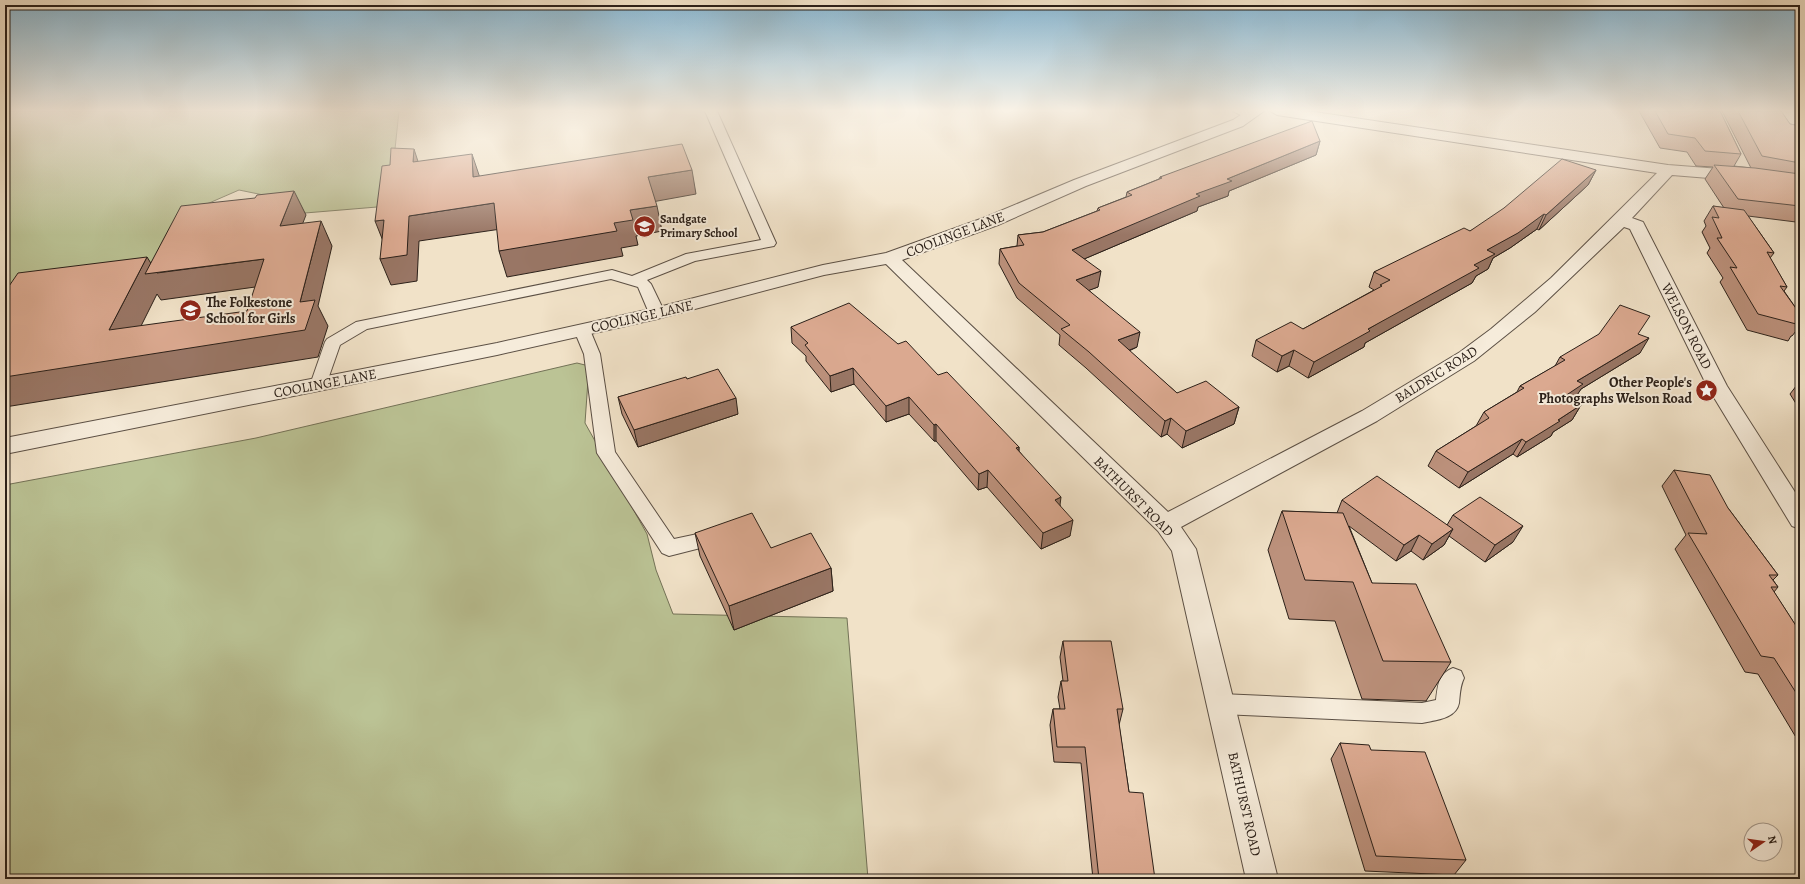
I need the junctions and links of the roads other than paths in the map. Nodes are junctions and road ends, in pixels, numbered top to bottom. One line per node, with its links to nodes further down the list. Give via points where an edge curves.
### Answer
1 (728, 152): 8 (lane, via 769,243 691,257)
2 (1161, 152): 7 (street, COOLINGE LANE)
3 (1550, 152): 4 (street)
4 (1668, 170): 5 (street, via 1743,169); 6 (street, BALDRIC ROAD)
5 (1800, 184)
6 (1621, 220): 13 (street, WELSON ROAD, via 1637,226 1717,386); 14 (street, BALDRIC ROAD, via 1502,331 1434,378)
7 (890, 258): 9 (street, COOLINGE LANE, via 823,270); 14 (street, BATHURST ROAD)
8 (632, 281): 9 (lane, via 644,284); 11 (lane, via 612,274 362,325 333,342)
9 (657, 313): 10 (street, COOLINGE LANE)
10 (582, 330): 11 (street, COOLINGE LANE); 15 (lane, via 592,354 606,453 669,548)
11 (318, 385): 12 (street, COOLINGE LANE)
12 (5, 446)
13 (1800, 520)
14 (1166, 525): 17 (street, BATHURST ROAD, via 1184,549)
15 (738, 532)
16 (1453, 678): 17 (lane, via 1450,681 1447,705 1422,713)
17 (1221, 704): 18 (street, BATHURST ROAD)
18 (1262, 879)

